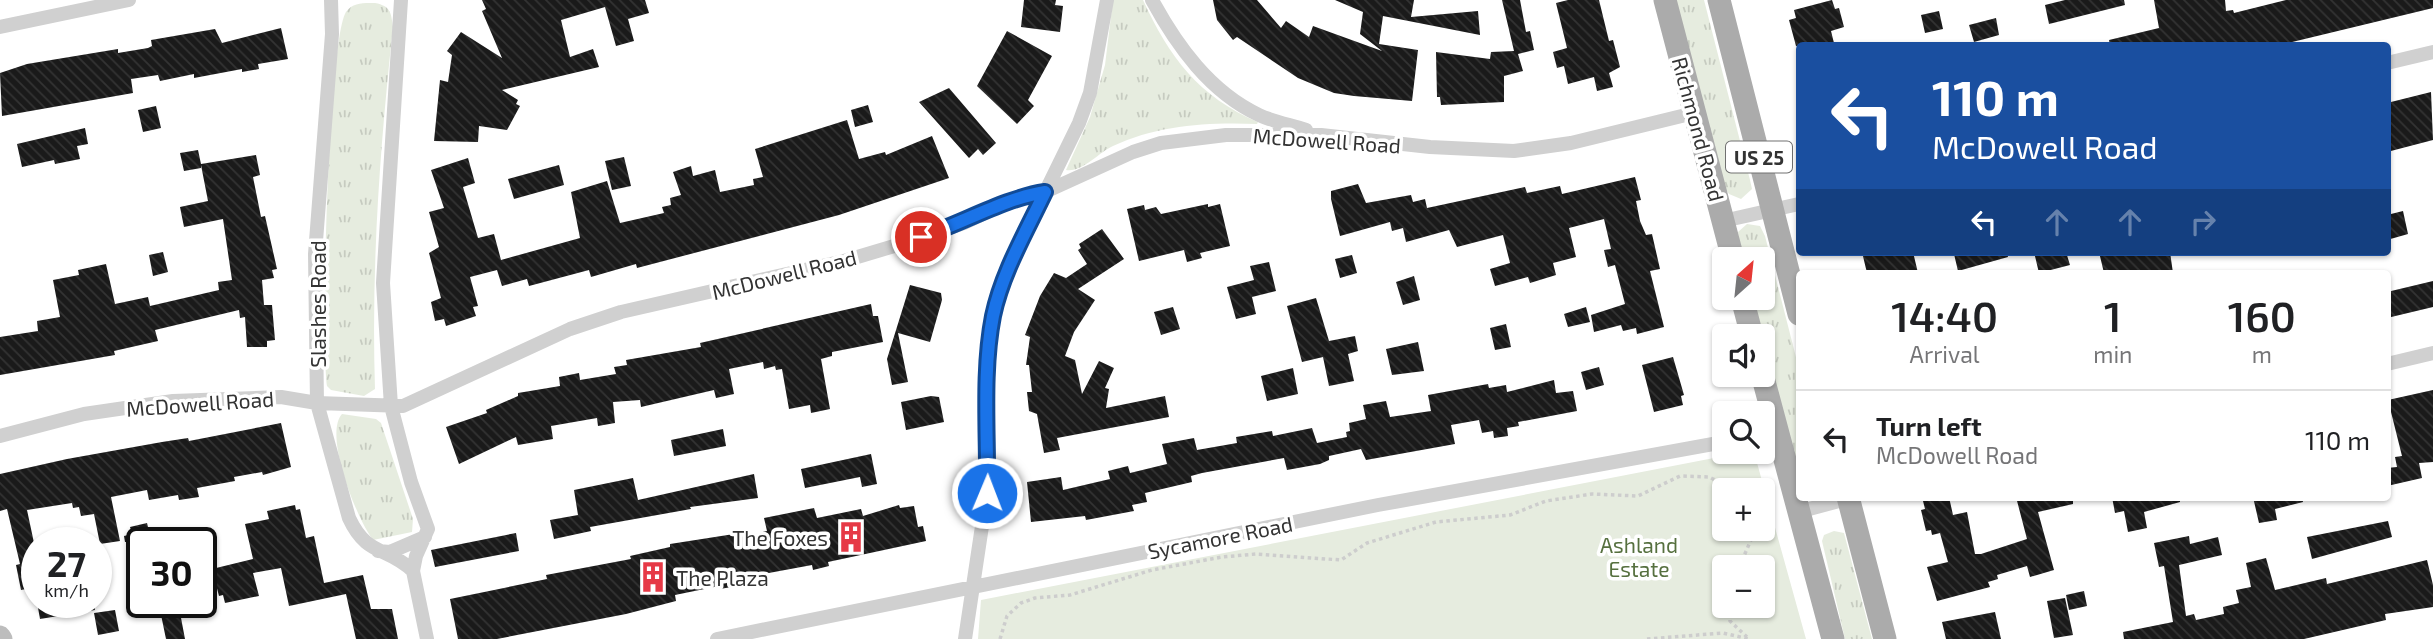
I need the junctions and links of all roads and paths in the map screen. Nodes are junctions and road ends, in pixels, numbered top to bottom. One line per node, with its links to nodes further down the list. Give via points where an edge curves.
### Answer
1 (129, 0): 8 (street)
2 (331, 0): 21 (street, Slashes Road, via 315,254)
3 (401, 0): 22 (street, via 383,283)
4 (1107, 0): 13 (street, via 1090,93)
5 (1152, 0): 12 (street, via 1182,50 1233,100 1260,115)
6 (1665, 0): 11 (main road, Richmond Road / US 25)
7 (1719, 0): 15 (main road, US 25)
8 (0, 27)
9 (2433, 52): 10 (street)
10 (2391, 62)
11 (1694, 113): 12 (street, McDowell Road, via 1571,143 1514,151); 16 (main road, Richmond Road / US 25)
12 (1321, 135): 13 (street, McDowell Road, via 1226,135 1161,143)
13 (1045, 192): 22 (street, McDowell Road, via 844,261 621,312 570,329 415,401); 33 (street, via 993,313 986,375 987,493)
14 (1796, 205): 15 (street)
15 (1772, 210): 16 (street); 18 (main road, US 25)
16 (1723, 221): 17 (main road, Richmond Road / US 25)
17 (1730, 247)
18 (1796, 302)
19 (2433, 353): 20 (street)
20 (2391, 363)
21 (317, 403): 22 (street, McDowell Road); 23 (street, McDowell Road, via 281,397 173,401 85,414); 31 (street, Slashes Road, via 349,518 363,543)
22 (391, 406): 30 (street, via 427,522)
23 (0, 436)
24 (1712, 444): 33 (street, Sycamore Road, via 1378,505)
25 (1775, 448): 29 (main road)
26 (1712, 478): 38 (path, via 1680,476 1638,496 1592,494 1546,500 1510,515 1436,522 1367,543 1341,560 1256,554 1152,570 1021,603 1007,616)
27 (1836, 501): 29 (street)
28 (1851, 501): 42 (main road)
29 (1798, 512): 41 (main road)
30 (426, 536): 31 (street, via 390,552); 32 (street)
31 (377, 550): 32 (street, Slashes Road)
32 (413, 571): 35 (street)
33 (972, 587): 36 (street, Sycamore Road); 37 (street)
34 (1731, 618): 40 (path)
35 (427, 639)
36 (717, 639)
37 (965, 639)
38 (1000, 639)
39 (1647, 639): 40 (path, via 1723,633)
40 (1749, 639)
41 (1833, 639)
42 (1885, 639)

